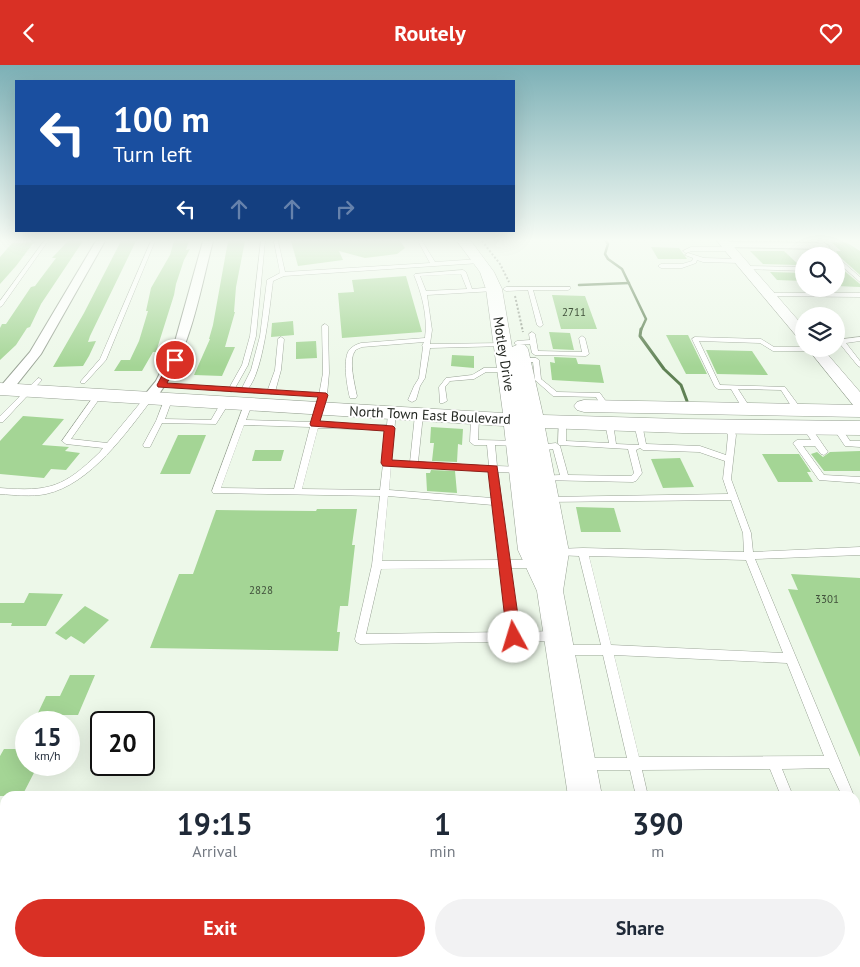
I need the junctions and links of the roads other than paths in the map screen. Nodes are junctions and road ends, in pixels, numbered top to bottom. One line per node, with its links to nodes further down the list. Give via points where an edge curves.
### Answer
1 (16, 283): 19 (lane)
2 (76, 283): 36 (street)
3 (135, 283): 35 (lane, via 103,360)
4 (196, 283): 39 (street, via 175,360)
5 (259, 283): 43 (lane, via 253,336)
6 (270, 283): 43 (lane, via 263,336 254,370)
7 (420, 283): 16 (lane)
8 (467, 283): 15 (lane)
9 (498, 283): 13 (main road, Motley Drive)
10 (502, 283): 13 (main road, Motley Drive)
11 (759, 283): 17 (street)
12 (568, 288): 14 (lane)
13 (504, 289): 14 (lane); 15 (lane); 29 (main road, Motley Drive)
14 (530, 289): 20 (lane)
15 (470, 290): 16 (lane)
16 (424, 293): 28 (lane, via 428,321)
17 (769, 295): 18 (lane); 21 (street)
18 (860, 295)
19 (0, 305)
20 (540, 325)
21 (795, 325)
22 (325, 326): 46 (lane, via 326,373)
23 (532, 334): 29 (lane)
24 (582, 338): 33 (lane, via 586,354)
25 (280, 339): 38 (lane, via 278,370)
26 (860, 339): 27 (lane)
27 (845, 341)
28 (426, 343): 29 (lane); 41 (lane, via 361,345 355,348 349,358); 45 (lane)
29 (520, 343): 33 (main road, Motley Drive)
30 (795, 349): 37 (lane, via 773,349 761,341 694,339 718,387)
31 (845, 349): 34 (lane)
32 (822, 357): 44 (street)
33 (525, 361): 42 (lane, via 484,370 474,377 448,379 442,387); 50 (main road, Motley Drive); 51 (lane, via 538,380 555,394 598,395)
34 (860, 365)
35 (83, 382): 36 (main road, North Town East Boulevard); 39 (main road, North Town East Boulevard)
36 (15, 385): 40 (main road, North Town East Boulevard); 53 (lane)
37 (733, 387): 47 (lane); 48 (lane, via 783,388)
38 (271, 392): 43 (main road, North Town East Boulevard); 46 (main road, North Town East Boulevard)
39 (159, 394): 40 (main road, North Town East Boulevard); 43 (main road, North Town East Boulevard); 55 (lane); 63 (lane)
40 (98, 395): 63 (lane, via 66,441)
41 (354, 396): 45 (main road, North Town East Boulevard); 46 (main road, North Town East Boulevard)
42 (442, 401): 45 (main road, North Town East Boulevard); 50 (main road, North Town East Boulevard)
43 (238, 402): 46 (main road, North Town East Boulevard); 55 (lane, via 213,422); 80 (lane, via 216,491)
44 (860, 402)
45 (416, 407): 52 (main road, North Town East Boulevard); 54 (main road, North Town East Boulevard); 73 (lane)
46 (319, 409): 54 (main road, North Town East Boulevard); 80 (lane)
47 (747, 409): 48 (main road, North Town East Boulevard); 51 (main road, North Town East Boulevard)
48 (798, 410): 49 (main road, North Town East Boulevard)
49 (860, 411)
50 (523, 413): 51 (main road, North Town East Boulevard); 52 (main road, North Town East Boulevard); 56 (main road, North Town East Boulevard); 65 (main road, Motley Drive)
51 (608, 415): 56 (main road, North Town East Boulevard); 57 (main road, North Town East Boulevard); 66 (lane)
52 (475, 418): 61 (lane, via 474,442)
53 (0, 420)
54 (391, 420): 72 (lane)
55 (160, 421): 64 (lane)
56 (562, 421): 65 (lane)
57 (638, 425): 58 (main road, North Town East Boulevard); 68 (lane)
58 (728, 427): 60 (main road, North Town East Boulevard); 71 (lane, via 732,435)
59 (848, 433): 60 (main road, North Town East Boulevard); 62 (lane); 69 (lane)
60 (812, 436): 70 (lane); 76 (lane, via 797,443 822,479)
61 (491, 443): 65 (lane); 74 (lane)
62 (860, 444)
63 (108, 445): 79 (lane, via 94,463 61,487 34,493)
64 (147, 445)
65 (543, 445): 66 (lane); 78 (main road, Motley Drive)
66 (613, 446): 67 (lane)
67 (631, 447): 68 (lane); 78 (lane, via 638,473 633,479)
68 (643, 447): 71 (lane, via 700,449)
69 (854, 451)
70 (824, 452)
71 (729, 459): 82 (lane, via 727,479)
72 (386, 463): 73 (lane); 81 (lane)
73 (414, 465): 74 (lane)
74 (493, 468): 78 (lane); 83 (lane)
75 (836, 471): 76 (lane)
76 (842, 479): 77 (lane)
77 (860, 480)
78 (544, 482): 82 (lane); 87 (main road, Motley Drive); 87 (main road, Motley Drive, via 531,550)
79 (0, 491)
80 (297, 492): 81 (lane)
81 (384, 493): 83 (lane); 89 (lane)
82 (734, 497): 86 (lane, via 747,533)
83 (497, 502): 88 (lane)
84 (583, 552): 86 (lane); 87 (lane); 92 (lane)
85 (859, 553): 86 (lane)
86 (749, 556): 93 (lane)
87 (547, 558): 88 (lane); 91 (main road, Motley Drive)
88 (506, 563): 89 (lane); 90 (lane)
89 (377, 565): 90 (lane, via 360,639)
90 (514, 637): 91 (lane)
91 (559, 643): 92 (lane); 96 (main road, Motley Drive)
92 (606, 650): 93 (lane); 97 (lane)
93 (791, 658): 94 (lane)
94 (834, 762): 95 (lane); 101 (lane)
95 (774, 763): 97 (lane); 100 (lane)
96 (580, 764): 97 (lane); 98 (main road, Motley Drive)
97 (634, 764): 99 (lane)
98 (584, 791)
99 (641, 791)
100 (785, 791)
101 (846, 791)

